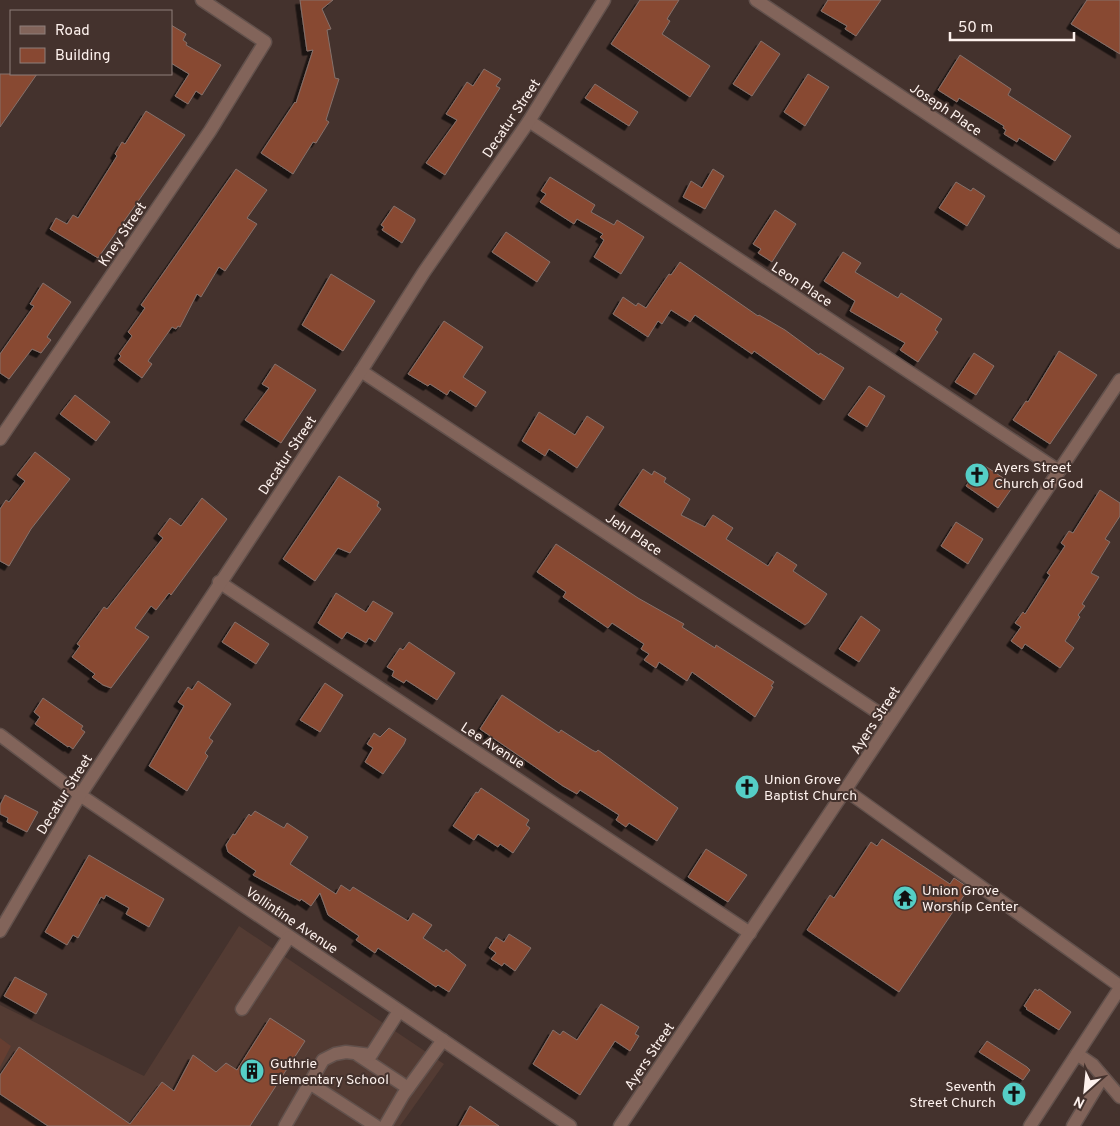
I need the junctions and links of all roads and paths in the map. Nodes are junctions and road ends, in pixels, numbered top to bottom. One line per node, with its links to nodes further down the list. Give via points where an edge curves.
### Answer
1 (202, 0): 8 (street, Kney Street, via 265,42 210,132)
2 (604, 0): 4 (street, Decatur Street)
3 (756, 0): 5 (street, Joseph Place)
4 (529, 121): 6 (street, Decatur Street, via 424,272); 9 (street, Leon Place)
5 (1120, 242)
6 (361, 371): 10 (street, Decatur Street); 11 (street, Jehl Place)
7 (1120, 380): 9 (street, Ayers Street)
8 (0, 439)
9 (1059, 471): 11 (street, Ayers Street)
10 (220, 582): 14 (street, Decatur Street); 16 (street, Lee Avenue)
11 (891, 722): 13 (street, Ayers Street)
12 (0, 735): 14 (street, Vollintine Avenue)
13 (847, 791): 16 (street, Ayers Street); 18 (street)
14 (80, 795): 15 (street, Decatur Street); 17 (street, Vollintine Avenue)
15 (0, 931)
16 (750, 933): 32 (street, Ayers Street)
17 (289, 937): 19 (street); 20 (street, Vollintine Avenue)
18 (1120, 987): 23 (street)
19 (242, 1009)
20 (399, 1011): 21 (street, Vollintine Avenue); 22 (street, via 371,1055)
21 (442, 1040): 26 (street); 31 (street, Vollintine Avenue)
22 (357, 1054): 25 (street, via 346,1052 328,1056); 26 (street)
23 (1077, 1054): 24 (street, via 1093,1065); 33 (street)
24 (1102, 1078): 27 (street); 34 (street)
25 (310, 1084): 28 (street); 29 (street)
26 (408, 1088): 30 (street)
27 (1120, 1097)
28 (289, 1125)
29 (376, 1126)
30 (385, 1126)
31 (570, 1126)
32 (620, 1126)
33 (1030, 1126)
34 (1073, 1126)

